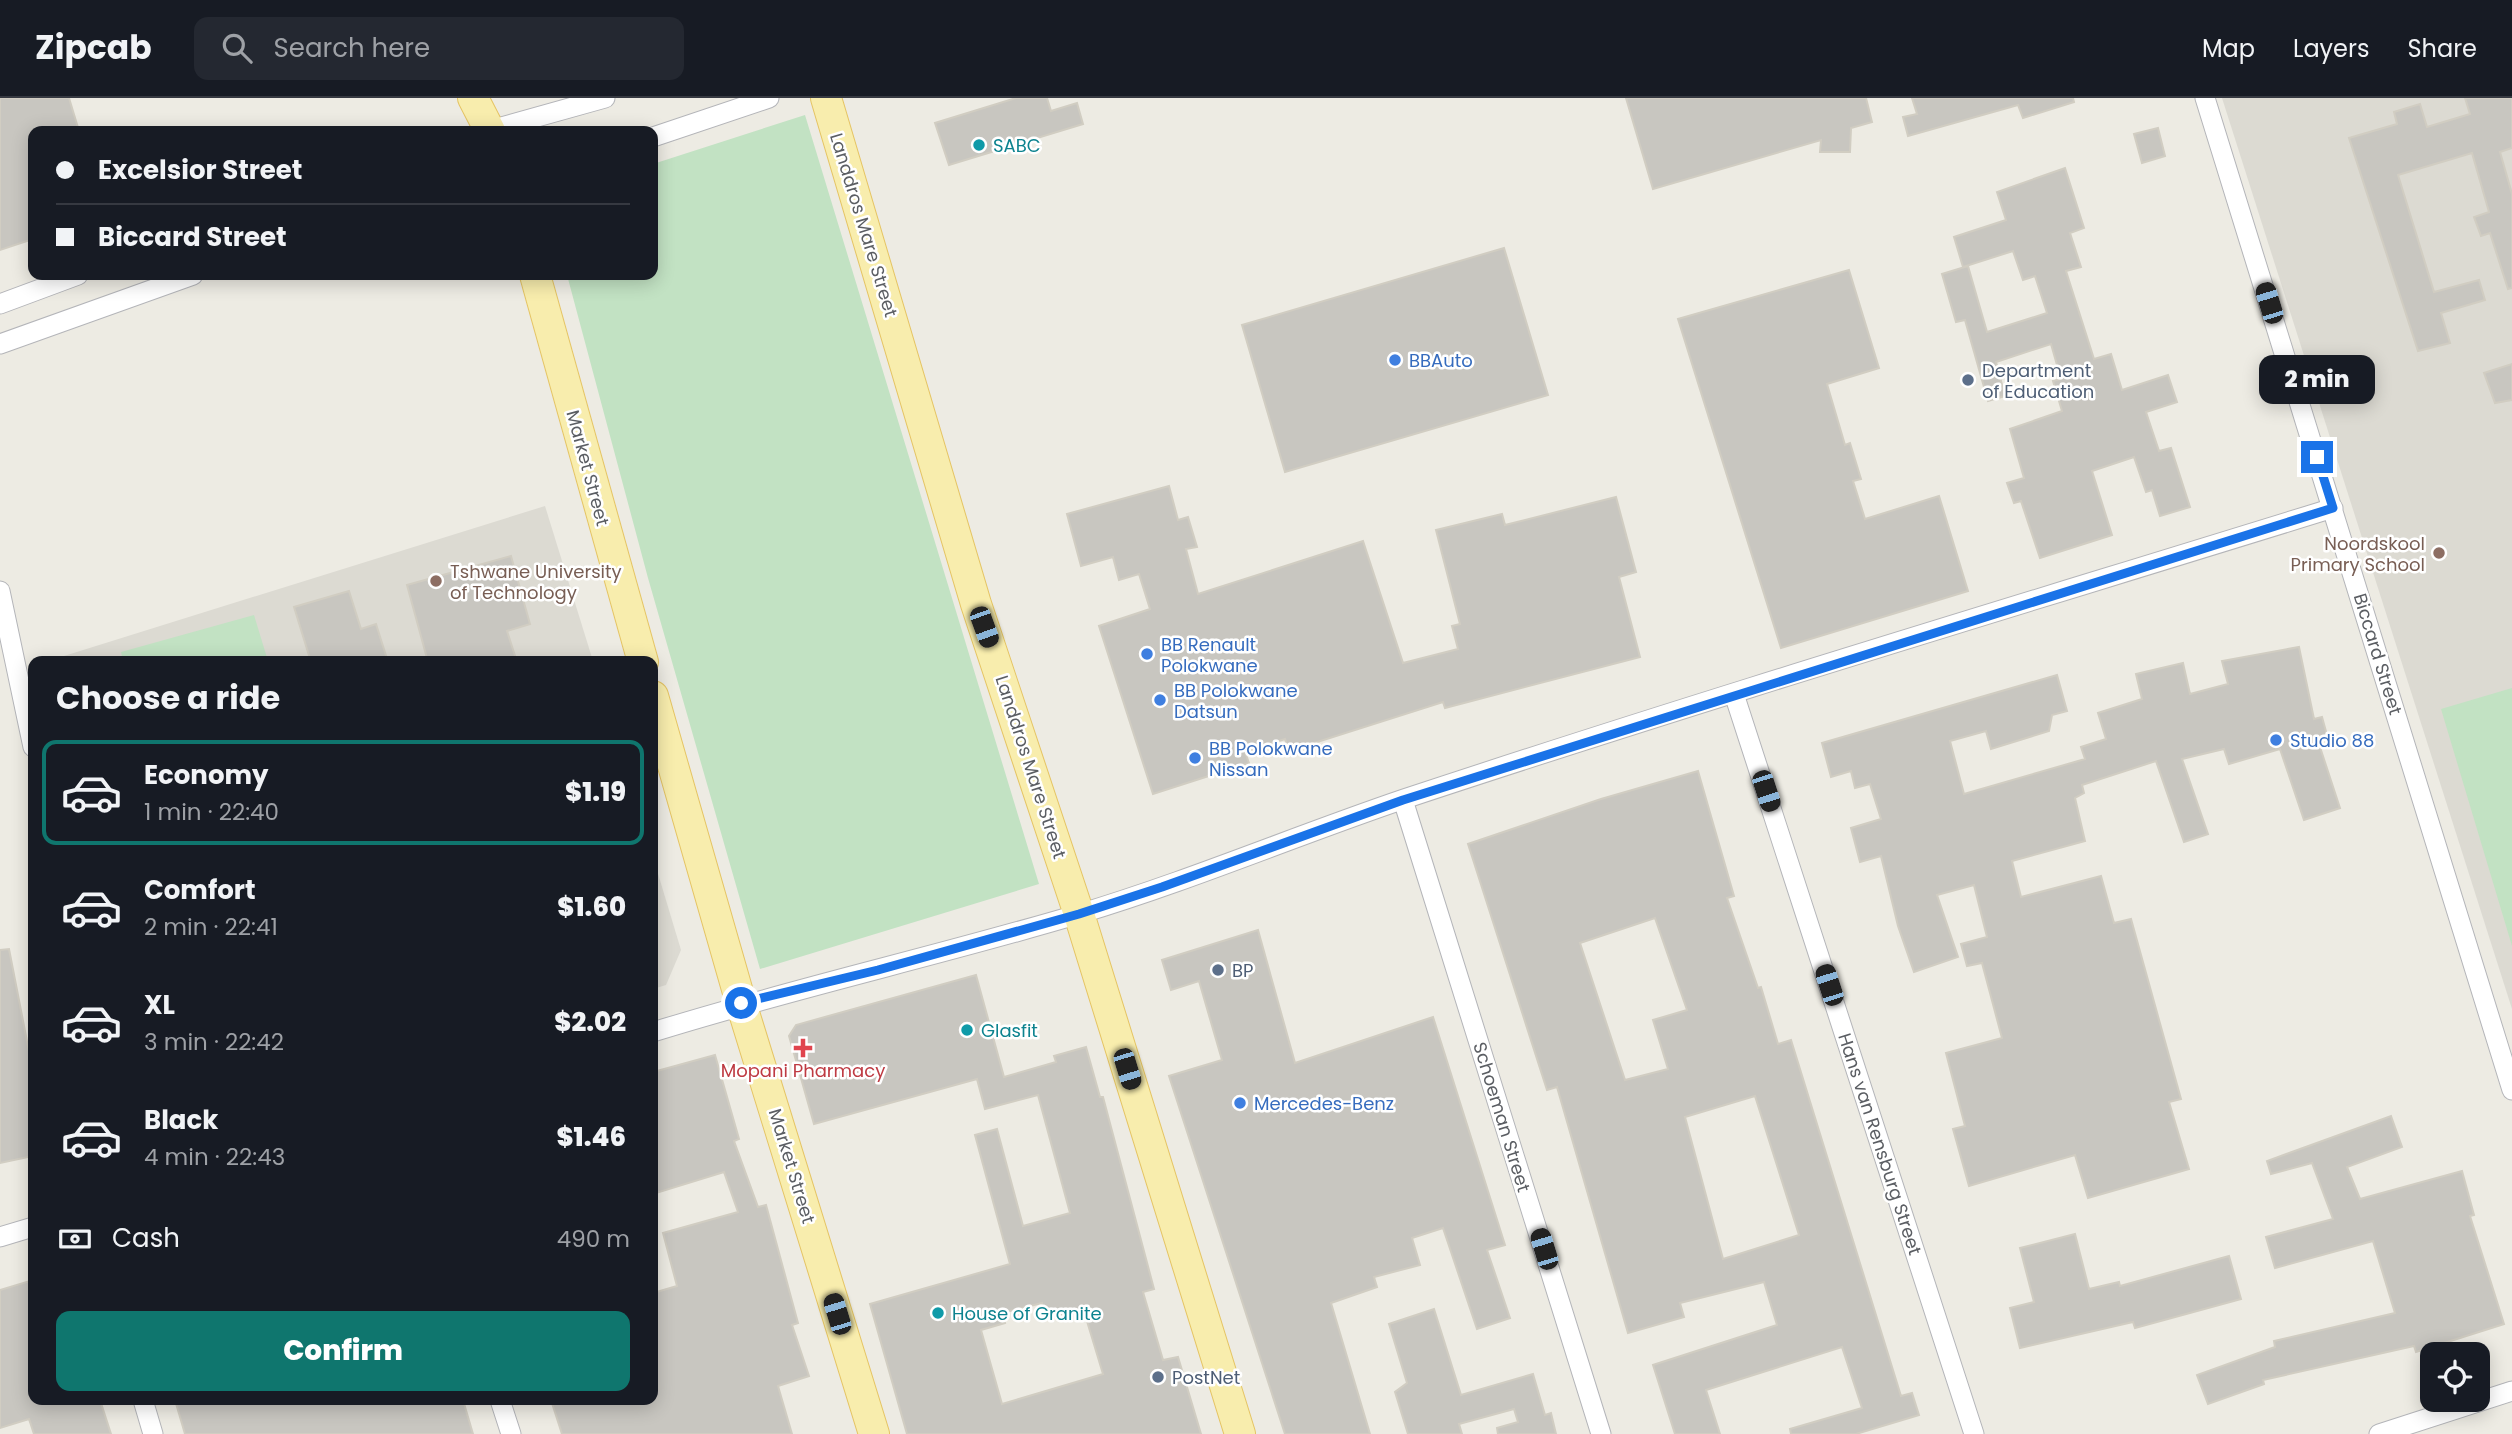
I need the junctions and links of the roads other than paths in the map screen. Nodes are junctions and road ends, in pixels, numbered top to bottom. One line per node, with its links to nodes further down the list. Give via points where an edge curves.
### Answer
1 (474, 98): 6 (main road)
2 (605, 98): 7 (street)
3 (769, 98): 8 (street)
4 (826, 98): 21 (main road, Landdros Mare Street, via 976,604)
5 (2205, 98): 14 (street, Biccard Street)
6 (487, 126)
7 (507, 126)
8 (658, 135)
9 (65, 280): 12 (street)
10 (179, 280): 13 (street)
11 (536, 280): 16 (main road, Market Street)
12 (0, 304)
13 (4, 346)
14 (2333, 508): 17 (street); 24 (street, Biccard Street)
15 (0, 591): 19 (street)
16 (641, 656)
17 (1734, 694): 20 (street); 35 (street, Hans van Rensburg Street)
18 (658, 713): 22 (main road, Market Street)
19 (28, 723)
20 (1403, 800): 21 (street); 34 (street, Schoeman Street)
21 (1079, 914): 22 (street); 33 (main road, Landdros Mare Street)
22 (741, 1003): 23 (street); 32 (main road, Market Street)
23 (658, 1030)
24 (2512, 1090)
25 (28, 1229): 26 (street)
26 (0, 1237)
27 (2512, 1391): 36 (street)
28 (144, 1405): 30 (street)
29 (502, 1405): 31 (street)
30 (153, 1434)
31 (511, 1434)
32 (874, 1434)
33 (1240, 1434)
34 (1601, 1434)
35 (1974, 1434)
36 (2379, 1434)

